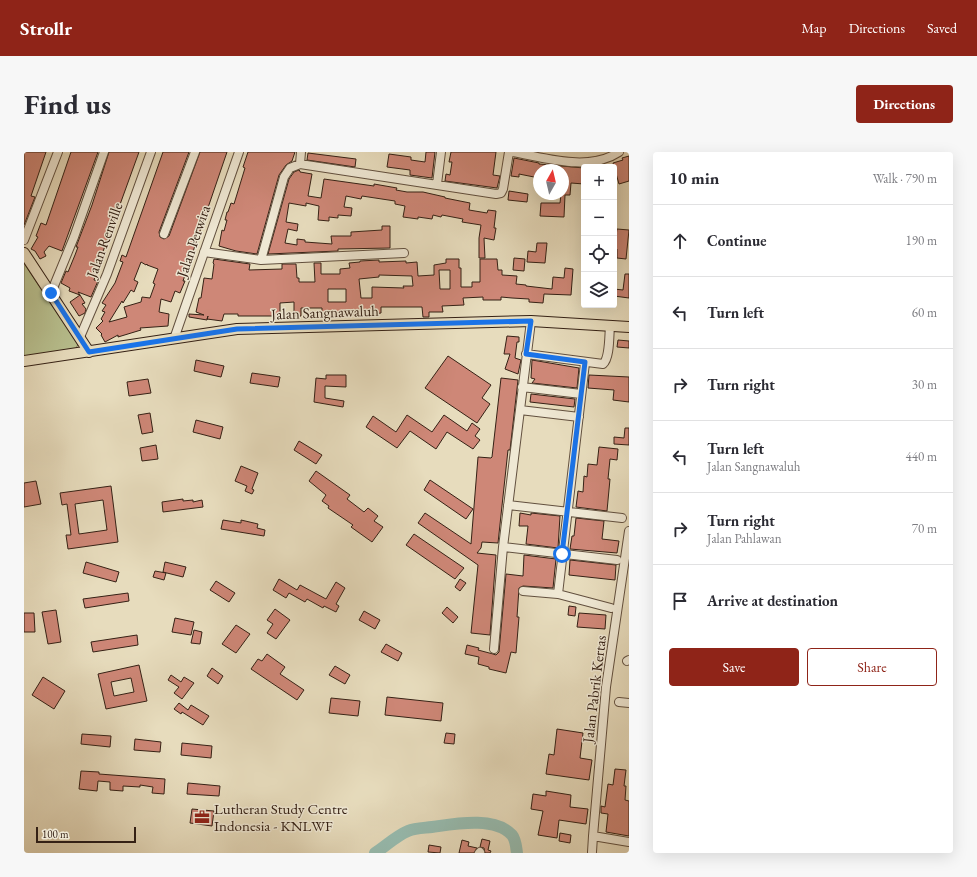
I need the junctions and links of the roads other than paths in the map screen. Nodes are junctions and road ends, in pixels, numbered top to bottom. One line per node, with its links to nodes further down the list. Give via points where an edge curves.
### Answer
1 (58, 152): 14 (street)
2 (104, 152): 19 (street)
3 (150, 152): 23 (street, Jalan Renville, via 107,274)
4 (195, 152): 13 (street)
5 (239, 152): 15 (street, Jalan Perwira)
6 (301, 152): 11 (street)
7 (441, 152): 12 (street)
8 (509, 152): 12 (street, via 502,192 498,194)
9 (513, 152): 10 (street, via 589,162)
10 (619, 152)
11 (300, 164): 12 (street); 18 (street, via 290,168 284,177)
12 (437, 184)
13 (164, 234)
14 (24, 240)
15 (204, 252): 18 (street); 24 (street, Jalan Perwira)
16 (24, 253): 19 (main road)
17 (404, 253): 18 (street)
18 (261, 260)
19 (51, 293): 23 (main road)
20 (531, 321): 21 (main road, Jalan Sangnawaluh); 24 (main road, Jalan Sangnawaluh, via 237,329); 26 (street)
21 (610, 326): 22 (main road, Jalan Sangnawaluh); 28 (street, via 606,361 603,364)
22 (629, 327)
23 (80, 337): 25 (main road)
24 (174, 339): 25 (main road, Jalan Sangnawaluh)
25 (89, 352): 27 (main road, Jalan Sangnawaluh)
26 (526, 354): 28 (street); 29 (street)
27 (24, 362)
28 (585, 362): 30 (street)
29 (522, 387): 30 (street); 31 (street)
30 (581, 394): 32 (street)
31 (520, 410): 32 (street); 33 (street)
32 (578, 417): 34 (street)
33 (508, 505): 34 (street); 37 (street)
34 (567, 512): 35 (street); 38 (street)
35 (622, 518)
36 (629, 531): 46 (street, Jalan Pabrik Kertas, via 606,687)
37 (503, 546): 38 (street); 43 (street)
38 (562, 554): 39 (street); 41 (street)
39 (617, 560)
40 (523, 591): 41 (street)
41 (558, 594): 42 (street)
42 (610, 608)
43 (494, 649)
44 (619, 702): 45 (street)
45 (629, 703)
46 (592, 836): 47 (street); 48 (street, Jalan Pabrik Kertas)
47 (629, 842)
48 (592, 852)

